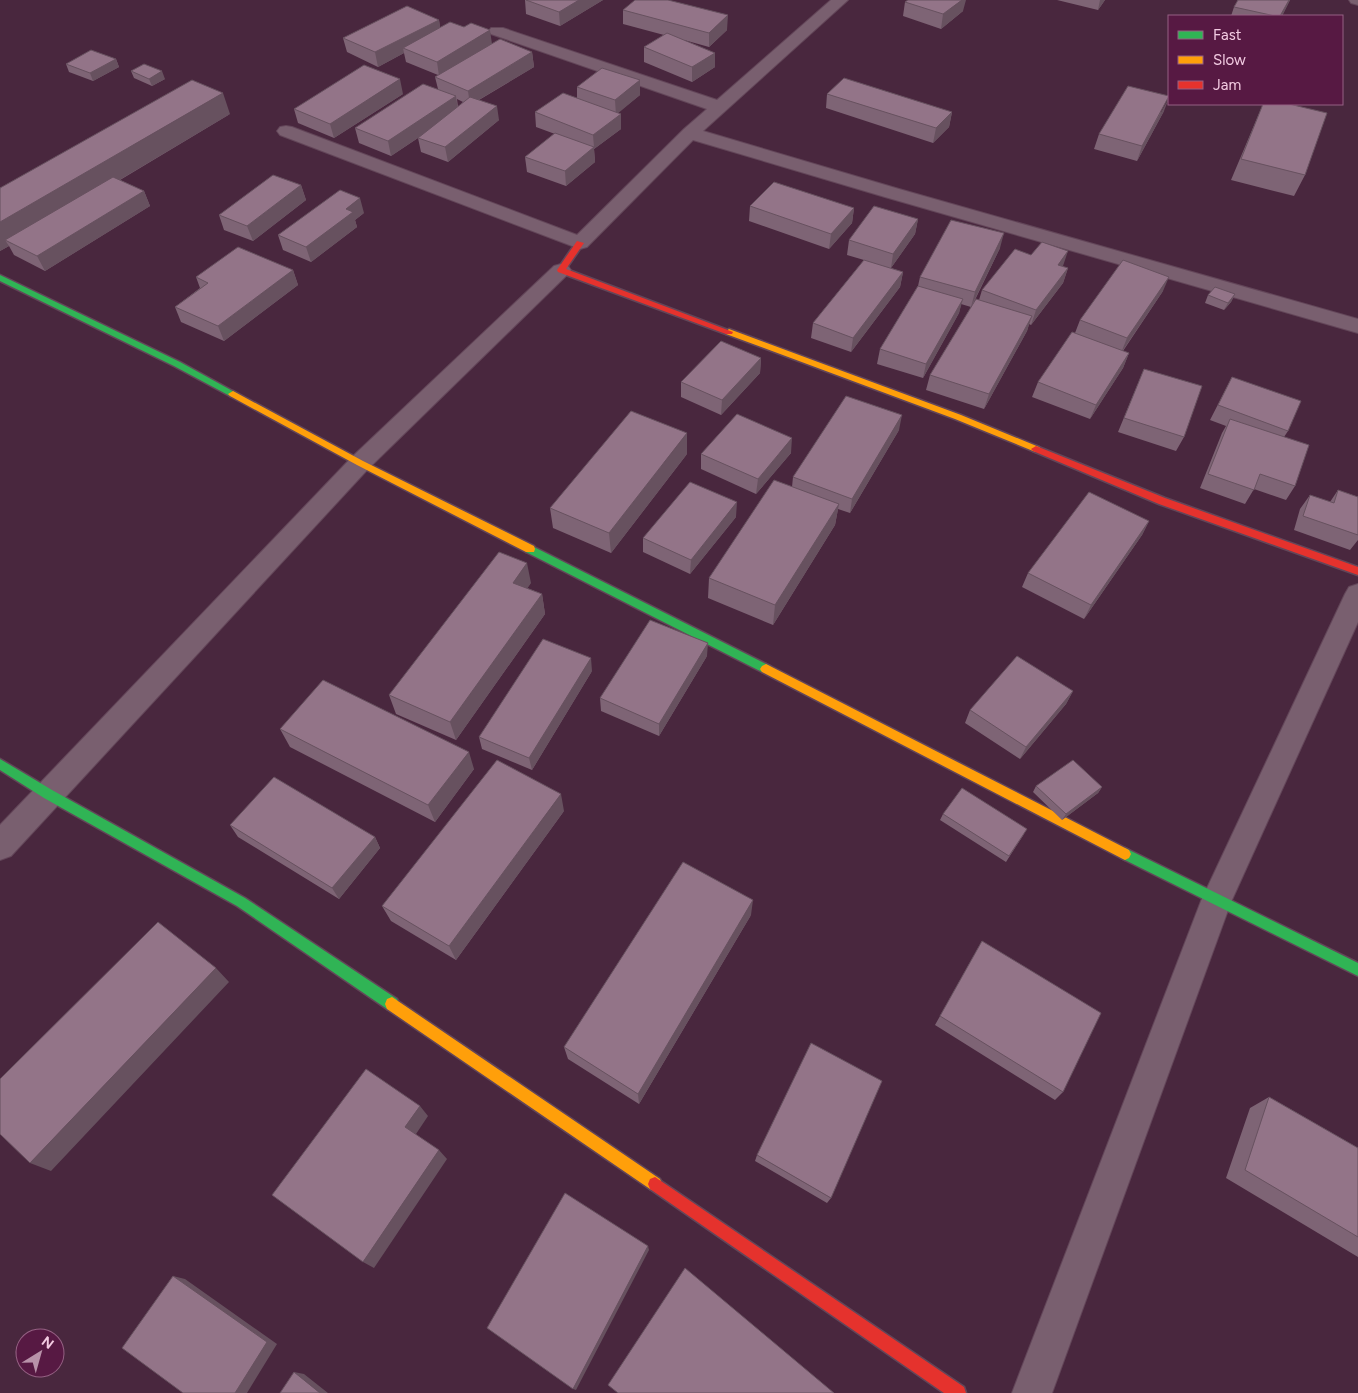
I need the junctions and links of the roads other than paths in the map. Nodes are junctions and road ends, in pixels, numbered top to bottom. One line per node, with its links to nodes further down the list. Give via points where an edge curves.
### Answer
1 (840, 0): 3 (street)
2 (497, 31): 3 (street)
3 (719, 107): 5 (street)
4 (286, 131): 6 (street)
5 (690, 133): 6 (street); 9 (street)
6 (580, 243): 7 (street)
7 (561, 270): 10 (street); 11 (street, via 958,417 1162,501)
8 (0, 278): 10 (street, via 177,364)
9 (1358, 326)
10 (360, 463): 14 (street); 16 (street)
11 (1358, 572)
12 (1358, 594): 16 (street)
13 (0, 764): 14 (street)
14 (48, 794): 15 (street); 18 (street, via 241,902 513,1085)
15 (0, 846)
16 (1216, 902): 17 (street); 19 (street)
17 (1358, 970)
18 (958, 1393)
19 (1032, 1393)

